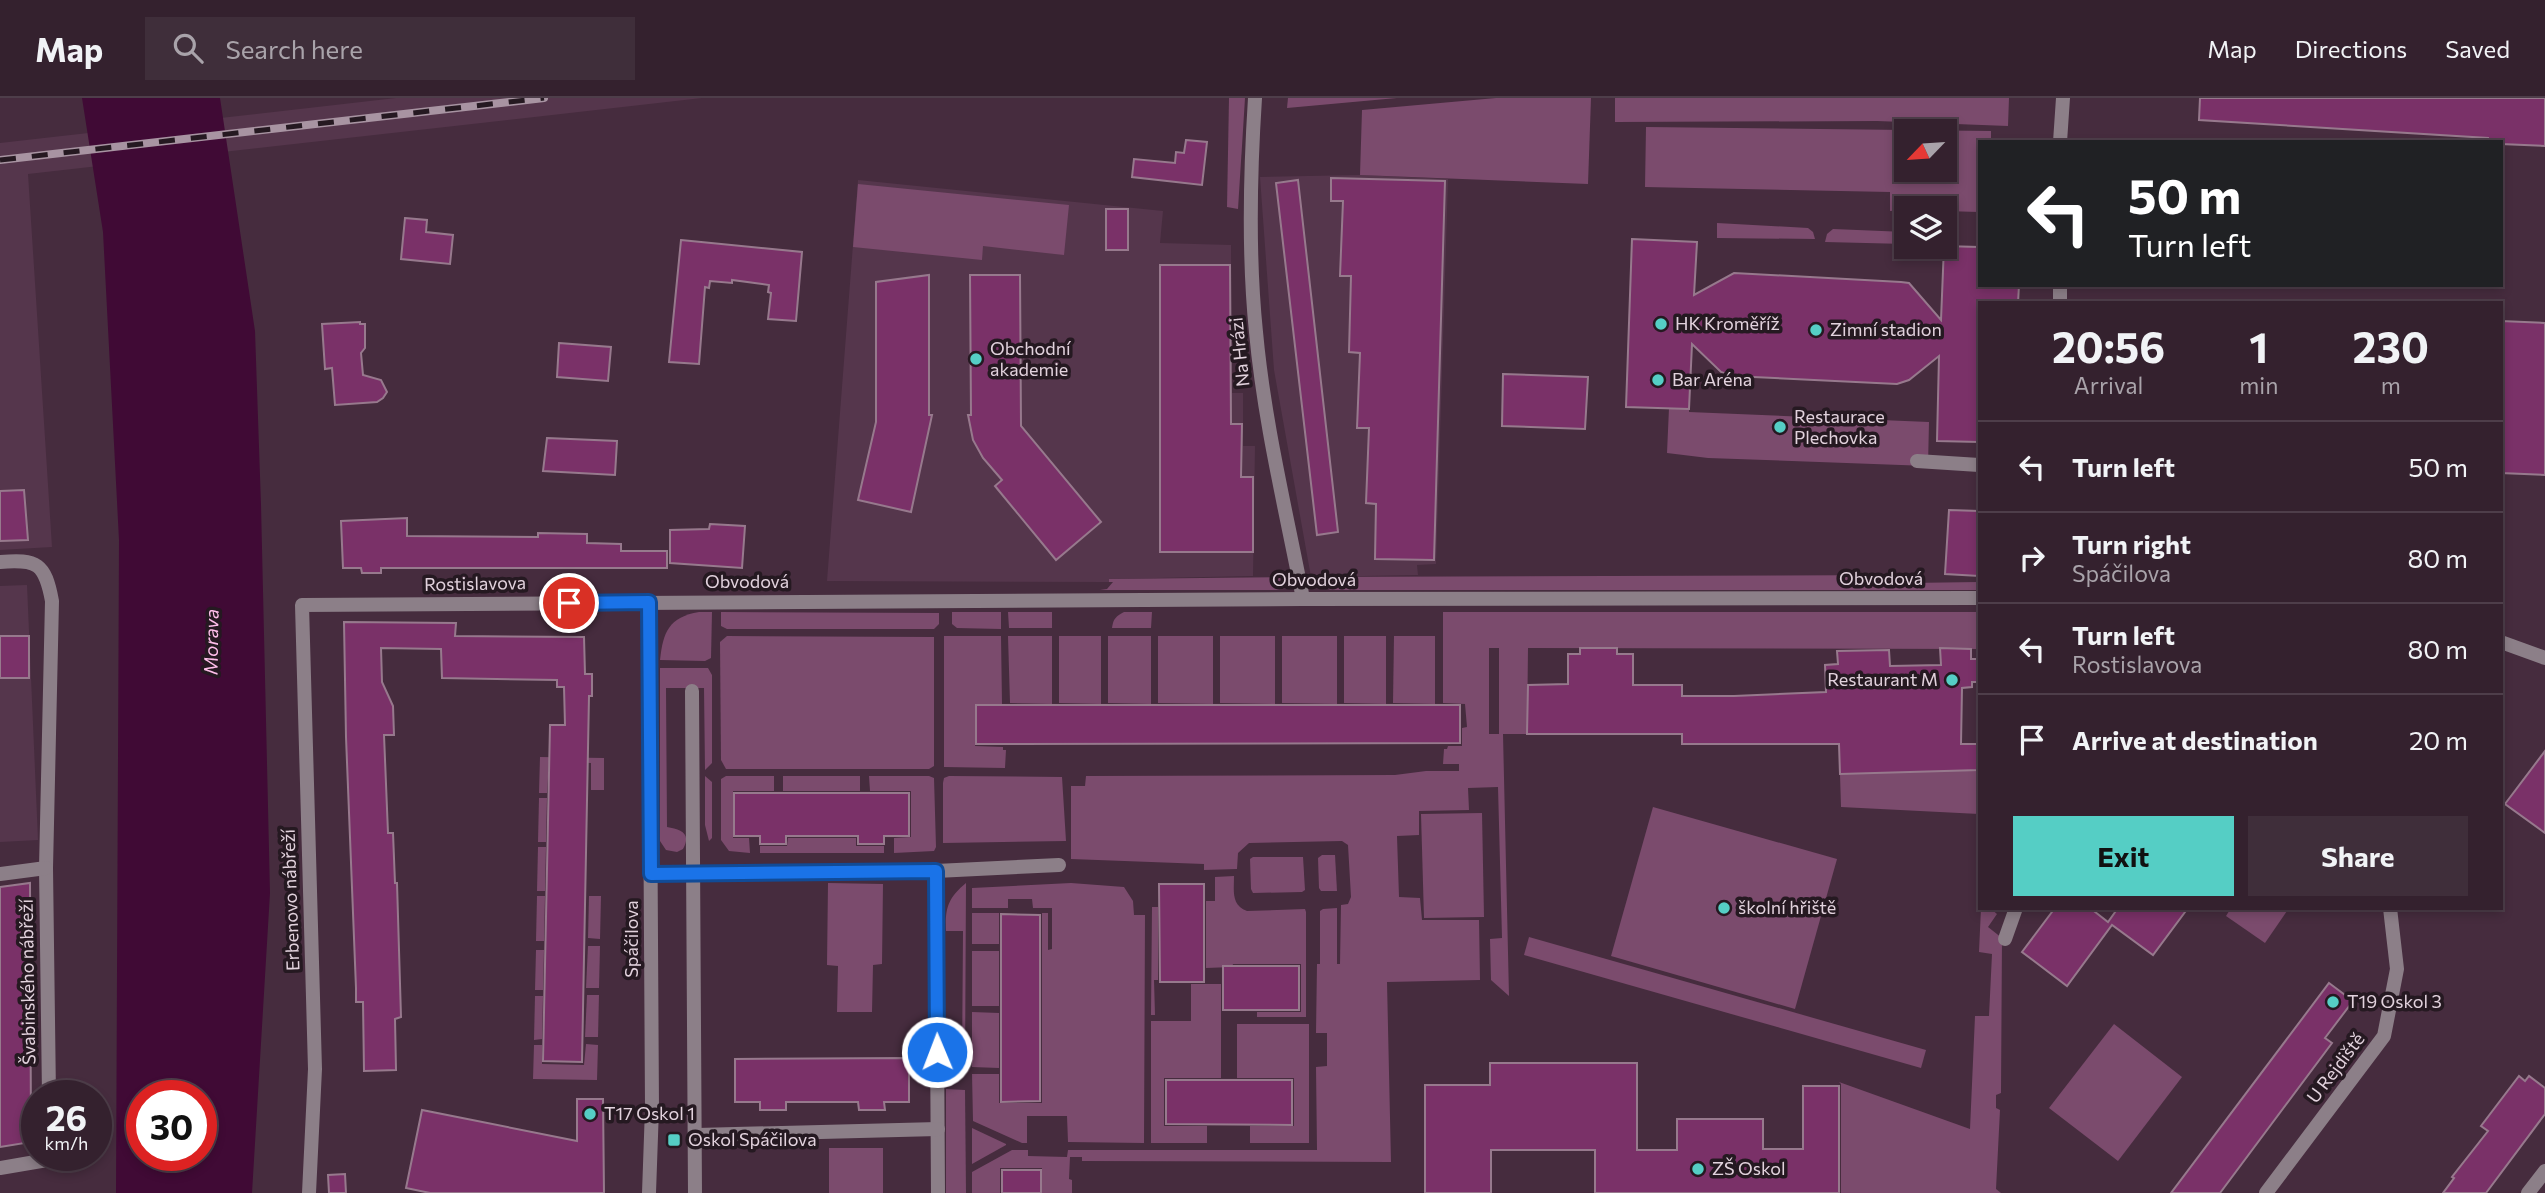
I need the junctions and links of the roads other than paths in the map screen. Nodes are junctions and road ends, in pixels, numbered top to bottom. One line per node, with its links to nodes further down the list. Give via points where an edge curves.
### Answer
1 (1255, 98): 8 (street, Na Hrázi, via 1250,176 1255,331)
2 (2063, 98): 3 (street)
3 (2060, 140)
4 (1917, 461): 5 (street)
5 (1978, 465)
6 (0, 562): 15 (street, Švabinského nábřeží, via 27,560 42,569 52,601)
7 (1978, 598): 8 (street, Obvodová)
8 (1303, 599): 9 (street, Obvodová)
9 (649, 602): 10 (street, Rostislavova); 19 (street, Spáčilova)
10 (302, 605): 29 (street, Erbenovo nábřeží, via 315,1069)
11 (2503, 643): 12 (street)
12 (2545, 658)
13 (692, 691): 17 (street)
14 (1059, 866): 16 (street)
15 (46, 868): 18 (street); 23 (street, Švabinského nábřeží)
16 (936, 871): 17 (street); 24 (street)
17 (694, 873): 19 (street); 25 (street)
18 (0, 874)
19 (651, 874): 30 (street, Spáčilova)
20 (2014, 910): 22 (street)
21 (2389, 910): 33 (street, U Rejdiště, via 2397,969 2384,1036)
22 (2005, 939)
23 (49, 1080)
24 (938, 1129): 25 (street); 32 (street)
25 (697, 1135): 31 (street)
26 (21, 1163): 27 (street)
27 (0, 1168)
28 (2545, 1171): 34 (street)
29 (309, 1193)
30 (649, 1193)
31 (695, 1193)
32 (938, 1193)
33 (2266, 1193)
34 (2528, 1193)

